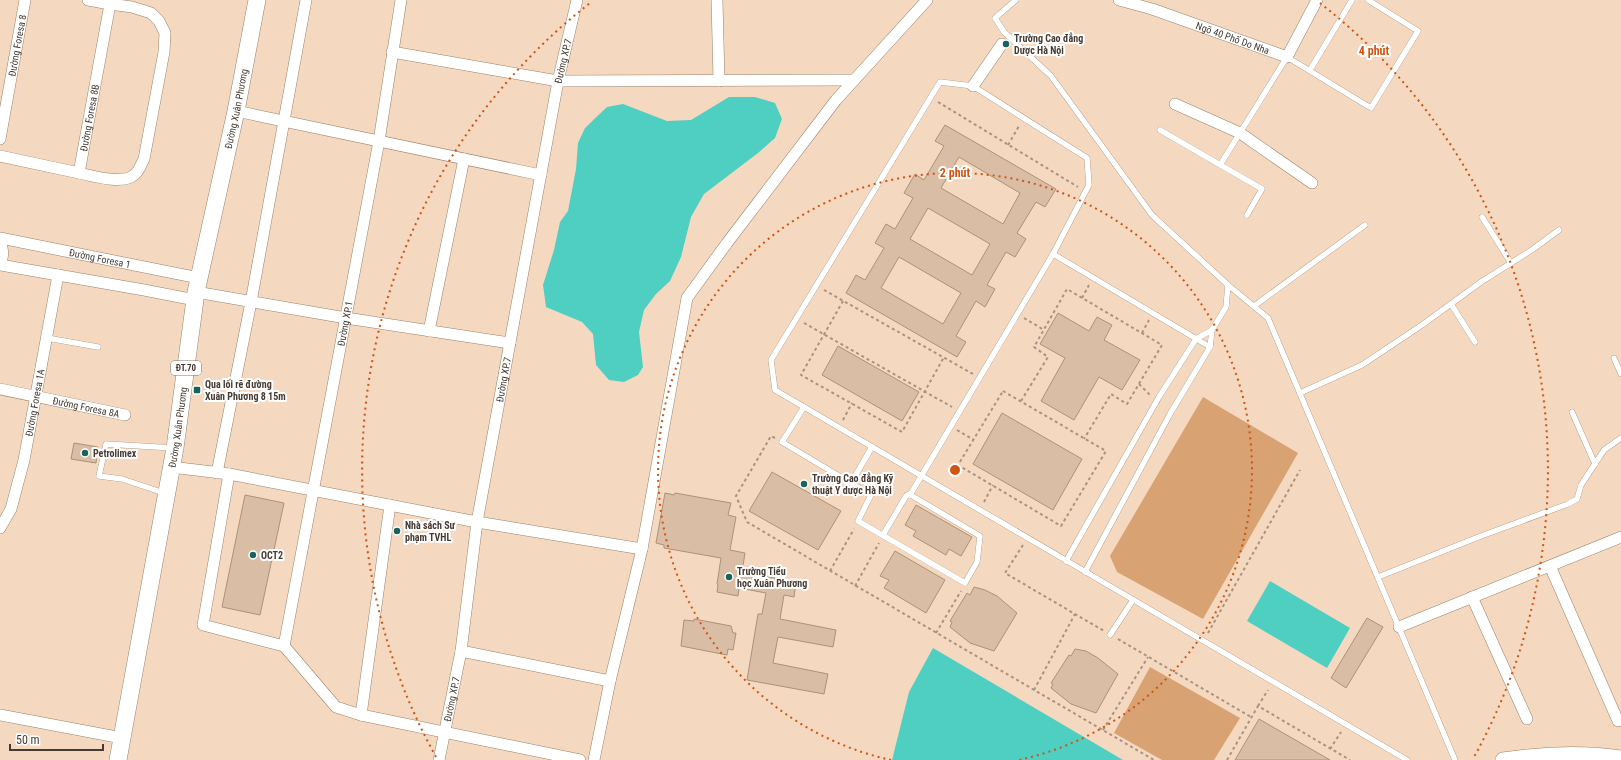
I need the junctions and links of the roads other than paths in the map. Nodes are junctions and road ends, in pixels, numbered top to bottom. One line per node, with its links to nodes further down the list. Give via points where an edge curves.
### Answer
1 (26, 0): 28 (street, Đường Foresa 8)
2 (88, 0): 14 (street)
3 (257, 0): 24 (main road, Đường Xuân Phương / ĐT.70)
4 (306, 0): 25 (street)
5 (401, 0): 16 (street, Đường XP.1)
6 (577, 0): 20 (street, Đường XP.7)
7 (716, 0): 21 (street)
8 (927, 0): 19 (street)
9 (1016, 0): 15 (lane, via 995,18)
10 (1119, 0): 17 (street, Ngõ 40 Phố Do Nha, via 1152,9)
11 (1317, 0): 17 (street)
12 (1352, 0): 18 (lane)
13 (1368, 0): 18 (lane, via 1418,31 1371,108)
14 (110, 4): 33 (street, Đường Foresa 8B); 33 (street, via 151,13 165,33 164,52 144,159 135,175 117,180)
15 (1004, 40): 22 (street); 46 (lane, via 1051,76 1152,215)
16 (392, 52): 20 (street); 29 (street, Đường XP.1)
17 (1287, 57): 18 (lane); 27 (lane)
18 (1310, 70)
19 (854, 80): 21 (street); 85 (street, via 836,100 687,298)
20 (558, 81): 21 (street); 34 (street, Đường XP.7)
21 (719, 81)
22 (973, 86): 42 (lane, via 1086,158 1089,185); 65 (lane, via 940,82 771,360 775,390)
23 (1174, 104): 27 (street)
24 (236, 111): 25 (street); 47 (main road, Đường Xuân Phương / ĐT.70)
25 (285, 122): 29 (street); 48 (street)
26 (1160, 130): 32 (lane)
27 (1240, 133): 32 (lane); 35 (street)
28 (0, 139)
29 (379, 142): 31 (street); 51 (street, Đường XP.1)
30 (0, 156): 33 (street)
31 (464, 159): 34 (street); 53 (street)
32 (1220, 165): 36 (lane, via 1262,189)
33 (79, 173)
34 (541, 175): 57 (street, Đường XP.7)
35 (1312, 183)
36 (1247, 216)
37 (1482, 217): 43 (lane)
38 (1365, 225): 50 (lane)
39 (1559, 230): 43 (lane)
40 (0, 238): 47 (street, Đường Foresa 1)
41 (0, 242): 44 (street, via 3,258)
42 (1053, 254): 55 (lane); 75 (lane)
43 (1511, 263): 49 (lane)
44 (0, 265): 45 (street)
45 (58, 275): 47 (street); 54 (street, Đường Foresa 1A)
46 (1228, 285): 50 (lane); 52 (lane, via 1226,307)
47 (197, 290): 48 (street); 70 (main road, Đường Xuân Phương / ĐT.70)
48 (251, 302): 51 (street); 73 (street)
49 (1451, 304): 56 (lane); 63 (lane, via 1362,365)
50 (1254, 306): 63 (lane, via 1268,318)
51 (346, 318): 53 (street); 77 (street, Đường XP.1)
52 (1212, 330): 55 (lane); 59 (lane)
53 (428, 331): 57 (street)
54 (47, 338): 58 (lane); 64 (street, Đường Foresa 1A)
55 (1196, 339): 59 (lane); 86 (lane, via 1159,397)
56 (1475, 342)
57 (510, 343): 81 (street, Đường XP.7)
58 (98, 347)
59 (1210, 347): 88 (lane, via 1170,414)
60 (1614, 358): 61 (lane)
61 (1621, 374)
62 (0, 389): 64 (street, Đường Foresa 8A)
63 (1300, 393): 89 (lane)
64 (36, 397): 67 (street, Đường Foresa 8A); 82 (street, Đường Foresa 1A, via 24,460 11,509)
65 (804, 407): 69 (lane); 76 (lane, via 782,442)
66 (1572, 412): 71 (lane)
67 (125, 414)
68 (1621, 438): 71 (lane, via 1604,450)
69 (872, 447): 75 (lane); 76 (lane)
70 (175, 448): 72 (main road, Đường Xuân Phương / ĐT.70); 78 (lane, via 106,444 100,476 122,479)
71 (1595, 464): 89 (lane, via 1581,485 1576,499 1568,504)
72 (171, 467): 73 (street); 78 (main road, Đường Xuân Phương / ĐT.70)
73 (216, 473): 74 (street)
74 (229, 474): 77 (street); 94 (street, via 203,625)
75 (921, 476): 79 (lane); 86 (lane)
76 (851, 483): 83 (lane, via 871,495 858,521)
77 (312, 490): 80 (street); 94 (street, Đường XP.1)
78 (166, 494): 102 (main road, Đường Xuân Phương / ĐT.70)
79 (910, 495): 83 (lane, via 906,496); 83 (lane, via 980,536 977,562 965,583)
80 (390, 505): 81 (street); 98 (street)
81 (477, 522): 85 (street); 95 (street, Đường XP.7)
82 (0, 528)
83 (883, 535)
84 (1621, 538): 87 (street)
85 (642, 549): 96 (street)
86 (1066, 560): 88 (lane)
87 (1550, 566): 90 (street); 100 (street)
88 (1085, 572): 91 (lane)
89 (1378, 577): 92 (lane)
90 (1472, 597): 92 (street); 99 (street)
91 (1133, 600): 93 (lane); 108 (lane)
92 (1399, 627): 109 (lane)
93 (1110, 635)
94 (284, 646): 98 (street, via 336,707)
95 (461, 651): 96 (street); 101 (street, Đường XP.7)
96 (610, 681): 107 (street)
97 (0, 715): 102 (street)
98 (361, 715): 101 (street)
99 (1527, 719)
100 (1618, 721)
101 (444, 732): 105 (street, Đường XP.7); 106 (street)
102 (122, 738): 104 (main road, Đường Xuân Phương / ĐT.70)
103 (1621, 758): 110 (street, via 1572,754)
104 (118, 760)
105 (439, 760)
106 (580, 760)
107 (594, 760)
108 (1407, 760)
109 (1455, 760)
110 (1503, 760)

